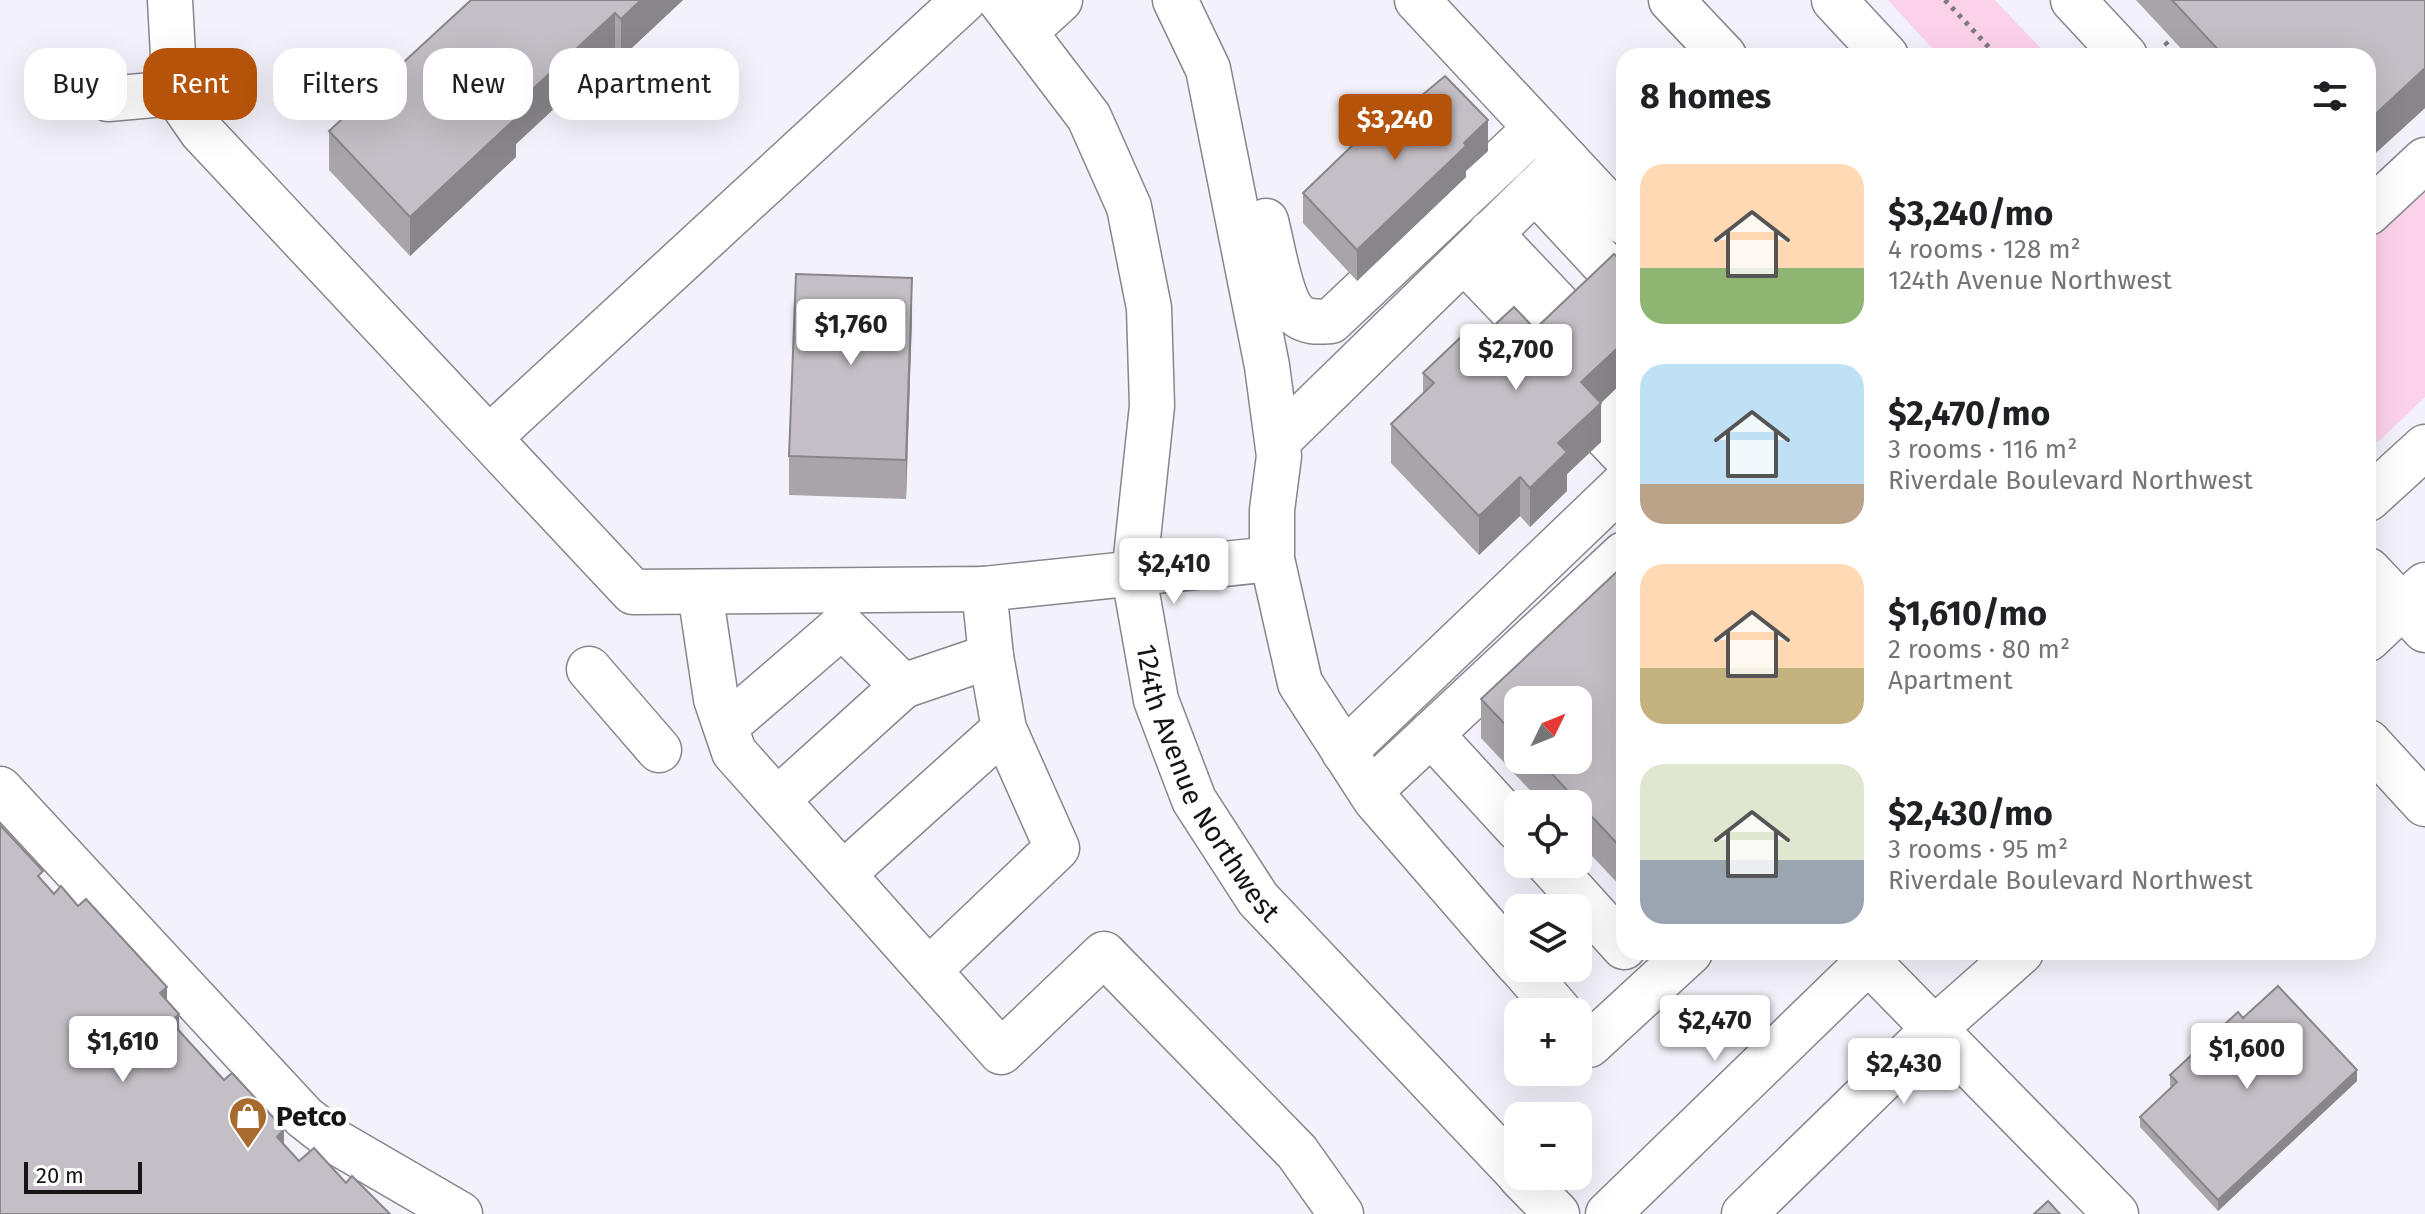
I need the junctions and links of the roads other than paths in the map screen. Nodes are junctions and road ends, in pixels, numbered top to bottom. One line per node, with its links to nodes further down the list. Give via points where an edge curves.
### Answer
1 (170, 0): 10 (street)
2 (964, 0): 25 (street)
3 (1060, 0): 9 (street)
4 (1175, 0): 16 (street, via 1208,69)
5 (1417, 0): 15 (street)
6 (1671, 0): 11 (street)
7 (1834, 0): 12 (street)
8 (2073, 0): 13 (street)
9 (1013, 16): 32 (street, 124th Avenue Northwest, via 1095,129 1129,207 1149,308 1152,406)
10 (173, 48)
11 (1716, 48)
12 (1879, 48)
13 (2118, 48)
14 (194, 120): 25 (street)
15 (1536, 128): 16 (street, via 1331,321 1311,322 1295,313 1287,300 1257,184); 17 (street)
16 (1223, 145): 26 (street)
17 (1566, 160): 20 (street); 21 (street)
18 (2425, 160): 19 (street)
19 (2376, 206)
20 (1616, 213)
21 (1491, 233): 22 (street); 22 (street); 26 (street)
22 (1579, 327)
23 (1610, 408): 24 (street)
24 (1616, 428)
25 (490, 437): 35 (street, via 633,592)
26 (1278, 441): 30 (street)
27 (2425, 447): 29 (street)
28 (1616, 492): 46 (street)
29 (2376, 492)
30 (1272, 559): 32 (street); 46 (street, via 1300,683)
31 (1616, 561): 43 (street)
32 (1134, 576): 34 (street); 66 (street, 124th Avenue Northwest, via 1156,700 1194,800 1258,899)
33 (2376, 576): 36 (street)
34 (984, 589): 35 (street); 38 (street)
35 (700, 592): 41 (street, via 716,699)
36 (2418, 607): 37 (street)
37 (2376, 634)
38 (991, 656): 40 (street); 42 (street)
39 (589, 669): 44 (street)
40 (903, 686): 41 (street, via 842,626); 49 (street)
41 (726, 726): 49 (street, via 734,752)
42 (1004, 729): 52 (street); 61 (street, via 1057,848)
43 (1431, 734): 48 (street); 51 (street)
44 (659, 750)
45 (2376, 751): 50 (street)
46 (1344, 752): 48 (street)
47 (0, 789): 68 (street, via 304,1117 336,1142)
48 (1370, 791): 55 (street)
49 (777, 800): 52 (street)
50 (2425, 804)
51 (1504, 814)
52 (843, 874): 61 (street)
53 (1562, 878): 54 (street)
54 (1616, 938)
55 (1504, 947)
56 (1665, 960): 60 (street)
57 (1863, 960): 71 (street)
58 (1873, 960): 64 (street)
59 (2012, 960): 64 (street)
60 (1643, 967): 65 (street)
61 (929, 970): 69 (street, via 1001,1052 1104,954 1297,1152)
62 (1534, 982): 63 (street)
63 (1548, 998)
64 (1935, 1028): 72 (street); 73 (street)
65 (1592, 1041)
66 (1504, 1159)
67 (1534, 1190): 70 (street, 124th Avenue Northwest)
68 (460, 1214)
69 (1341, 1214)
70 (1557, 1214)
71 (1608, 1214)
72 (1744, 1214)
73 (2116, 1214)

